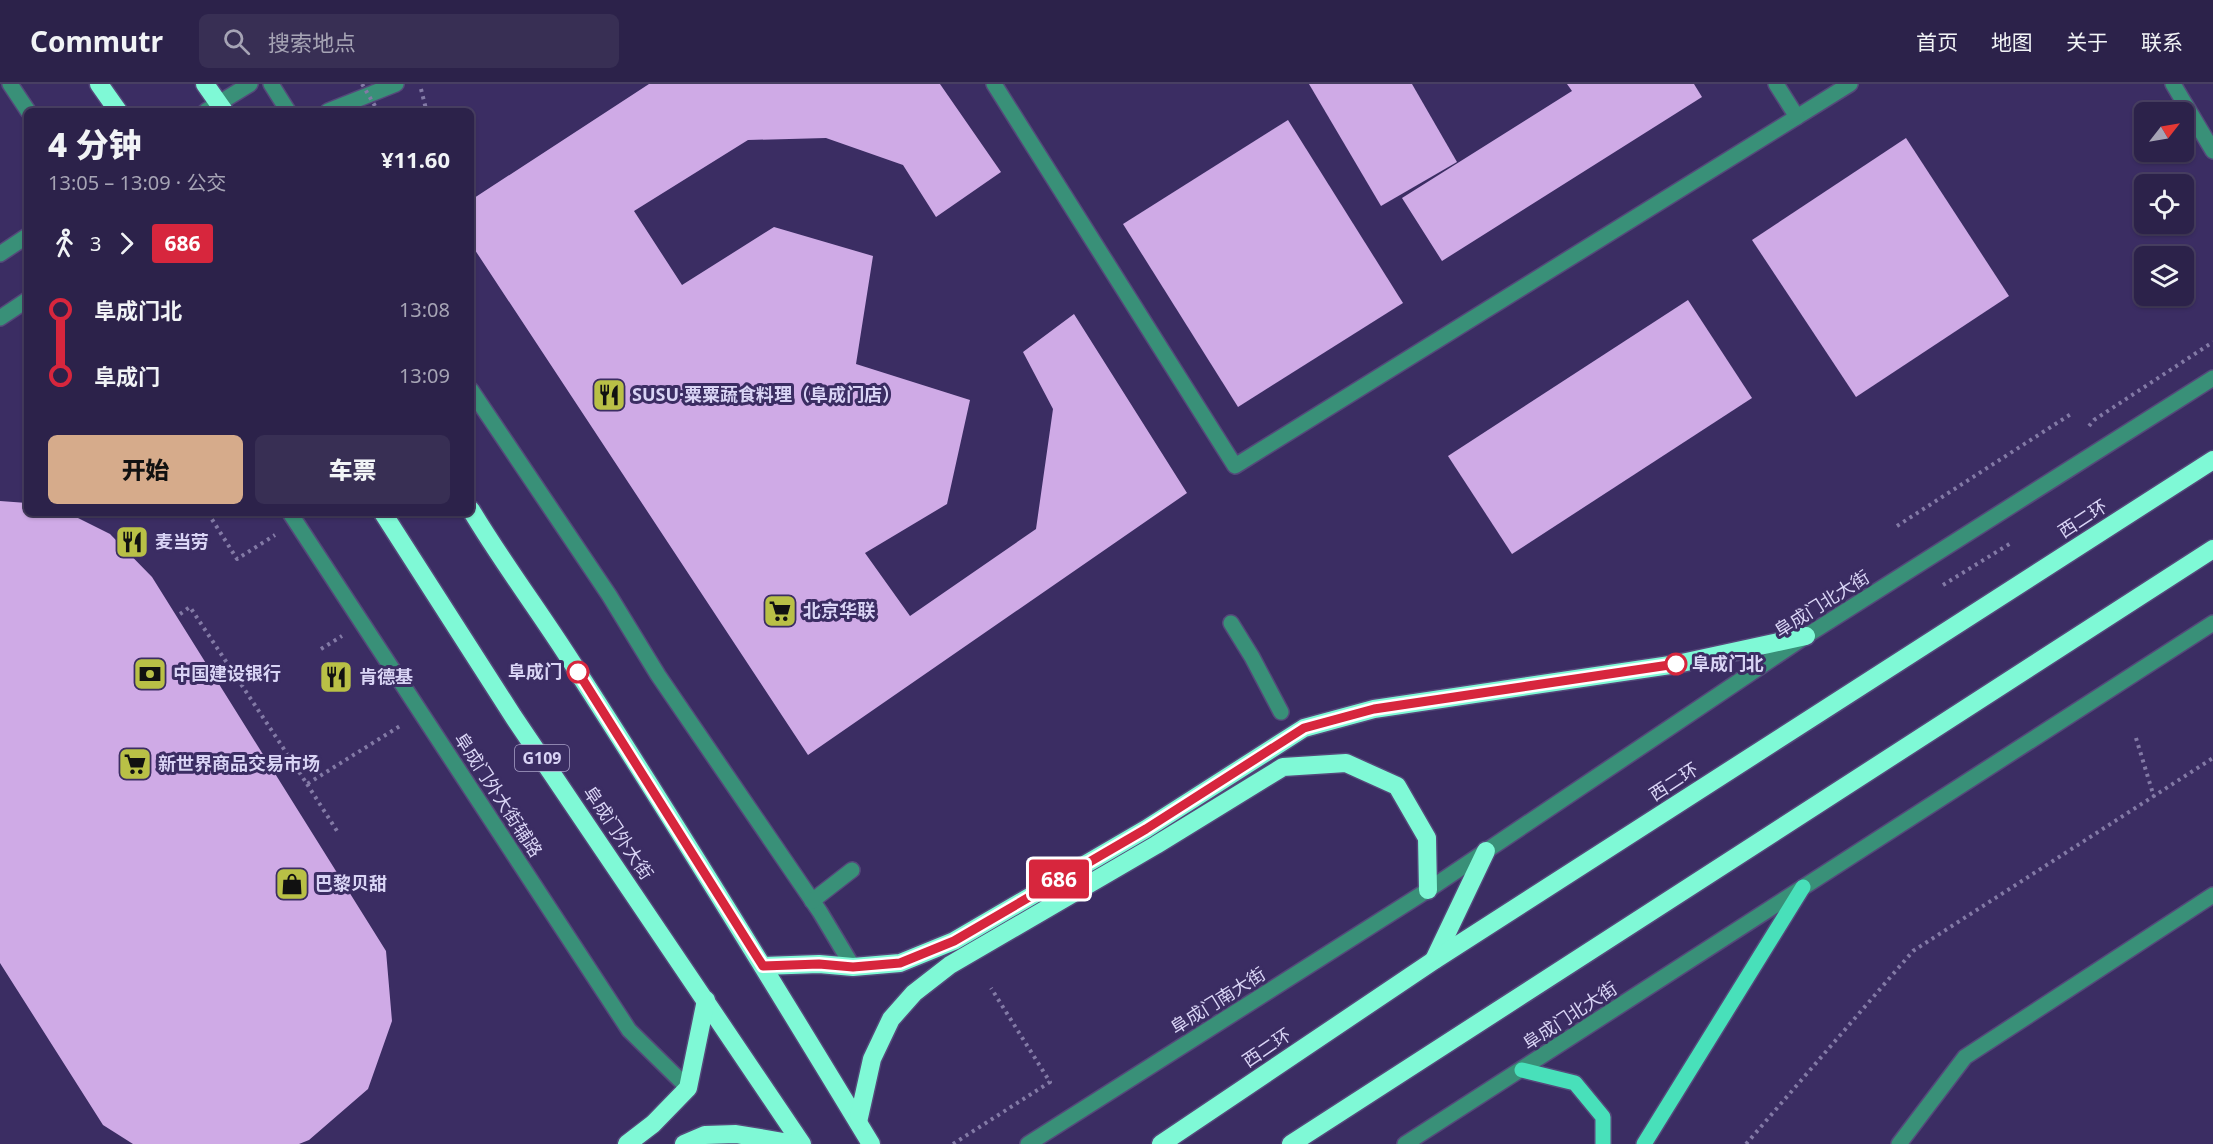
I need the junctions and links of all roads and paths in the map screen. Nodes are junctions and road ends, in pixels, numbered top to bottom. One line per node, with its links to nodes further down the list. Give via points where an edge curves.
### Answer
1 (10, 84): 13 (street)
2 (99, 84): 14 (highway)
3 (204, 84): 15 (highway)
4 (250, 84): 15 (street)
5 (271, 84): 16 (street)
6 (362, 84): 18 (path, bridge)
7 (396, 84): 17 (street)
8 (420, 84): 19 (path)
9 (994, 84): 20 (street, via 1235,466)
10 (1776, 84): 20 (street)
11 (1850, 84): 20 (street)
12 (2173, 84): 21 (street)
13 (25, 108)
14 (116, 108)
15 (216, 108)
16 (286, 108)
17 (336, 108)
18 (376, 108)
19 (425, 108)
20 (1797, 117)
21 (2213, 151)
22 (24, 238): 23 (street)
23 (0, 254)
24 (24, 302): 25 (street)
25 (0, 318)
26 (2213, 378): 41 (street, 阜成门北大街)
27 (474, 394): 54 (street)
28 (2072, 414): 34 (path)
29 (2213, 460): 55 (highway, 西二环)
30 (474, 515): 56 (highway)
31 (210, 516): 33 (path, via 237,559)
32 (385, 516): 59 (highway, 阜成门外大街 / G109, via 513,716)
33 (293, 517): 42 (street, 阜成门外大街辅路)
34 (1898, 526)
35 (2011, 543): 37 (path)
36 (2213, 549): 71 (highway)
37 (1943, 585)
38 (180, 614): 46 (path, via 190,607)
39 (1231, 623): 43 (street)
40 (2213, 623): 51 (street, 阜成门北大街)
41 (1806, 636): 49 (street, 阜成门北大街); 57 (highway, via 1677,664 1374,709 1304,728 1146,829 954,941 900,963)
42 (421, 712): 46 (path); 61 (street, 阜成门外大街辅路, via 629,1030)
43 (1281, 712)
44 (2136, 738): 47 (path)
45 (2213, 758): 47 (path)
46 (307, 784): 48 (path)
47 (2154, 797): 75 (path, via 1913,951)
48 (338, 831)
49 (1486, 850): 52 (street, 阜成门北大街); 55 (highway)
50 (852, 870): 54 (street)
51 (1803, 887): 60 (street, 阜成门北大街); 74 (main road)
52 (1428, 890): 62 (highway, via 1427,838 1397,786 1346,763 1283,767 950,965 914,993 891,1019 872,1059); 69 (street, 阜成门南大街)
53 (2213, 895): 76 (street, via 1965,1057)
54 (812, 901): 57 (street)
55 (1433, 961): 70 (highway, 西二环)
56 (763, 966): 57 (highway); 62 (highway)
57 (853, 967)
58 (991, 988): 68 (path, via 1050,1082)
59 (706, 1000): 61 (highway); 66 (highway, 阜成门外大街 / G109)
60 (1522, 1070): 72 (street); 73 (main road, via 1575,1083 1603,1117)
61 (688, 1088): 63 (highway)
62 (858, 1122): 67 (highway)
63 (627, 1144)
64 (684, 1144): 65 (highway, via 705,1135 736,1134)
65 (795, 1144)
66 (802, 1144)
67 (871, 1144)
68 (953, 1144)
69 (1028, 1144)
70 (1161, 1144)
71 (1291, 1144)
72 (1405, 1144)
73 (1603, 1144)
74 (1644, 1144)
75 (1746, 1144)
76 (1899, 1144)

